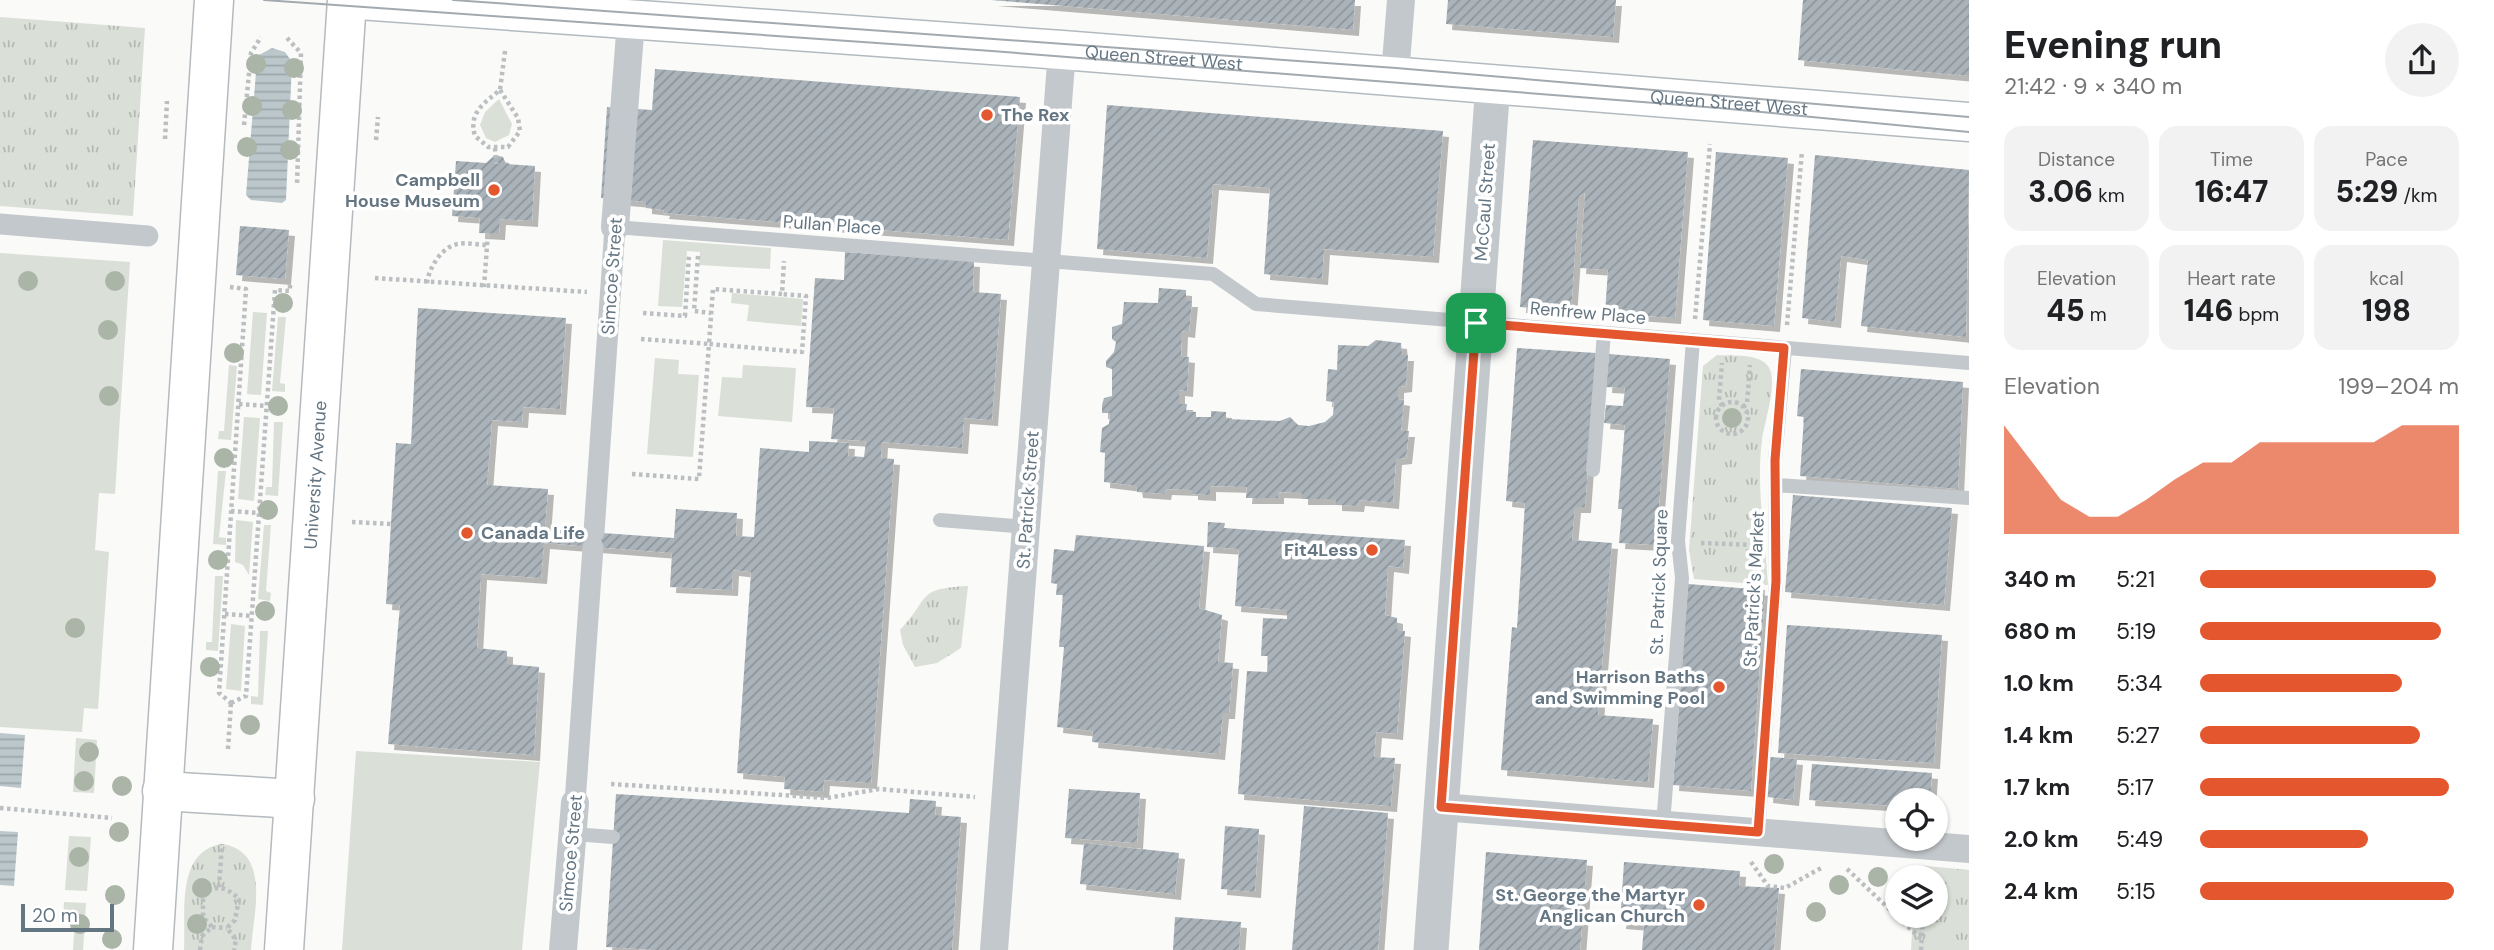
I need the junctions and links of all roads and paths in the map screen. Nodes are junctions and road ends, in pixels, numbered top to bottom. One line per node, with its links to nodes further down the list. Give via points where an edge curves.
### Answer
1 (214, 0): 70 (main road)
2 (347, 0): 72 (main road, University Avenue)
3 (359, 0): 5 (main road, Queen Street West)
4 (1401, 0): 10 (street)
5 (614, 13): 8 (main road, Queen Street West); 25 (street, Simcoe Street)
6 (261, 37): 16 (path, via 251,54)
7 (287, 38): 23 (path, via 301,53)
8 (1062, 50): 10 (main road, Queen Street West); 29 (street, St. Patrick Street)
9 (505, 51): 12 (path)
10 (1395, 75): 11 (main road, Queen Street West)
11 (1493, 83): 15 (main road, Queen Street West); 40 (street, McCaul Street)
12 (500, 90): 20 (path, via 518,118 520,131 508,147); 20 (path, via 480,107 472,128 479,143)
13 (167, 101): 17 (path)
14 (378, 117): 18 (path)
15 (1969, 122)
16 (243, 133)
17 (165, 139)
18 (376, 140)
19 (1710, 144): 42 (path)
20 (495, 148): 22 (path)
21 (1802, 151): 44 (path)
22 (496, 164)
23 (297, 189)
24 (0, 224): 27 (street)
25 (615, 227): 29 (lane, Pullan Place); 36 (street, Simcoe Street)
26 (488, 233): 28 (path)
27 (148, 236)
28 (487, 245): 34 (path, via 450,248 429,267); 35 (path)
29 (1046, 261): 40 (lane, Renfrew Place, via 1213,274 1256,304); 62 (street, St. Patrick Street)
30 (783, 271): 37 (path)
31 (230, 274): 49 (path, via 229,286 246,289)
32 (375, 278): 34 (path)
33 (291, 279): 50 (path, via 290,291 275,290)
34 (427, 283): 35 (path)
35 (484, 286): 36 (path)
36 (610, 293): 73 (street, Simcoe Street)
37 (782, 294): 39 (path, via 713,289); 46 (path, via 806,296 802,352)
38 (643, 313): 39 (path, via 685,316 689,253 698,254 694,311)
39 (711, 313): 46 (path)
40 (1476, 323): 41 (lane, Renfrew Place); 74 (street, McCaul Street)
41 (1604, 333): 42 (lane, Renfrew Place); 53 (lane)
42 (1694, 333): 45 (lane, Renfrew Place); 63 (lane, St. Patrick Square)
43 (641, 339): 46 (path)
44 (1785, 341): 47 (lane, Renfrew Place); 48 (lane, Renfrew Place); 55 (lane, St. Patrick's Market)
45 (1724, 343): 47 (lane, Renfrew Place); 51 (path)
46 (709, 344): 54 (path, via 699,479)
47 (1751, 345): 52 (path, via 1747,404)
48 (1969, 363)
49 (239, 404): 50 (path); 57 (path)
50 (267, 406): 58 (path)
51 (1722, 406): 52 (path); 52 (path, via 1717,422 1729,434 1740,432 1747,423)
52 (1743, 407)
53 (1593, 470)
54 (632, 474)
55 (1776, 485): 56 (lane); 64 (lane, St. Patrick's Market)
56 (1969, 498)
57 (231, 511): 58 (path); 65 (path)
58 (259, 513): 66 (path)
59 (940, 520): 62 (lane)
60 (352, 522): 61 (path)
61 (391, 524)
62 (1026, 527): 95 (street, St. Patrick Street)
63 (1678, 541): 64 (path); 77 (lane, St. Patrick Square, via 1682,578)
64 (1777, 547): 81 (lane, St. Patrick's Market)
65 (225, 614): 66 (path); 67 (path, via 219,693)
66 (251, 616): 67 (path, via 246,696)
67 (231, 703): 68 (path)
68 (228, 749)
69 (611, 784): 71 (path, via 827,798 879,789)
70 (162, 791): 72 (main road); 90 (main road)
71 (975, 797)
72 (295, 799): 93 (main road, University Avenue)
73 (575, 803): 78 (street, Simcoe Street)
74 (1441, 807): 77 (street); 96 (street, McCaul Street)
75 (0, 808): 76 (path)
76 (113, 818)
77 (1663, 825): 81 (street)
78 (573, 834): 79 (lane); 94 (street, Simcoe Street)
79 (613, 837)
80 (222, 844): 85 (path)
81 (1753, 845): 82 (street); 83 (path, via 1768,886 1785,888)
82 (1969, 849)
83 (1828, 864)
84 (1839, 867): 89 (path, via 1849,870)
85 (219, 887): 86 (path, via 203,894 203,917); 87 (path, via 239,899 236,920)
86 (212, 927): 87 (path); 91 (path, via 202,936)
87 (227, 928): 92 (path, via 236,940)
88 (1922, 928): 89 (path)
89 (1922, 940): 97 (path)
90 (153, 950)
91 (200, 950)
92 (234, 950)
93 (284, 950)
94 (564, 950)
95 (994, 950)
96 (1431, 950)
97 (1921, 950)

